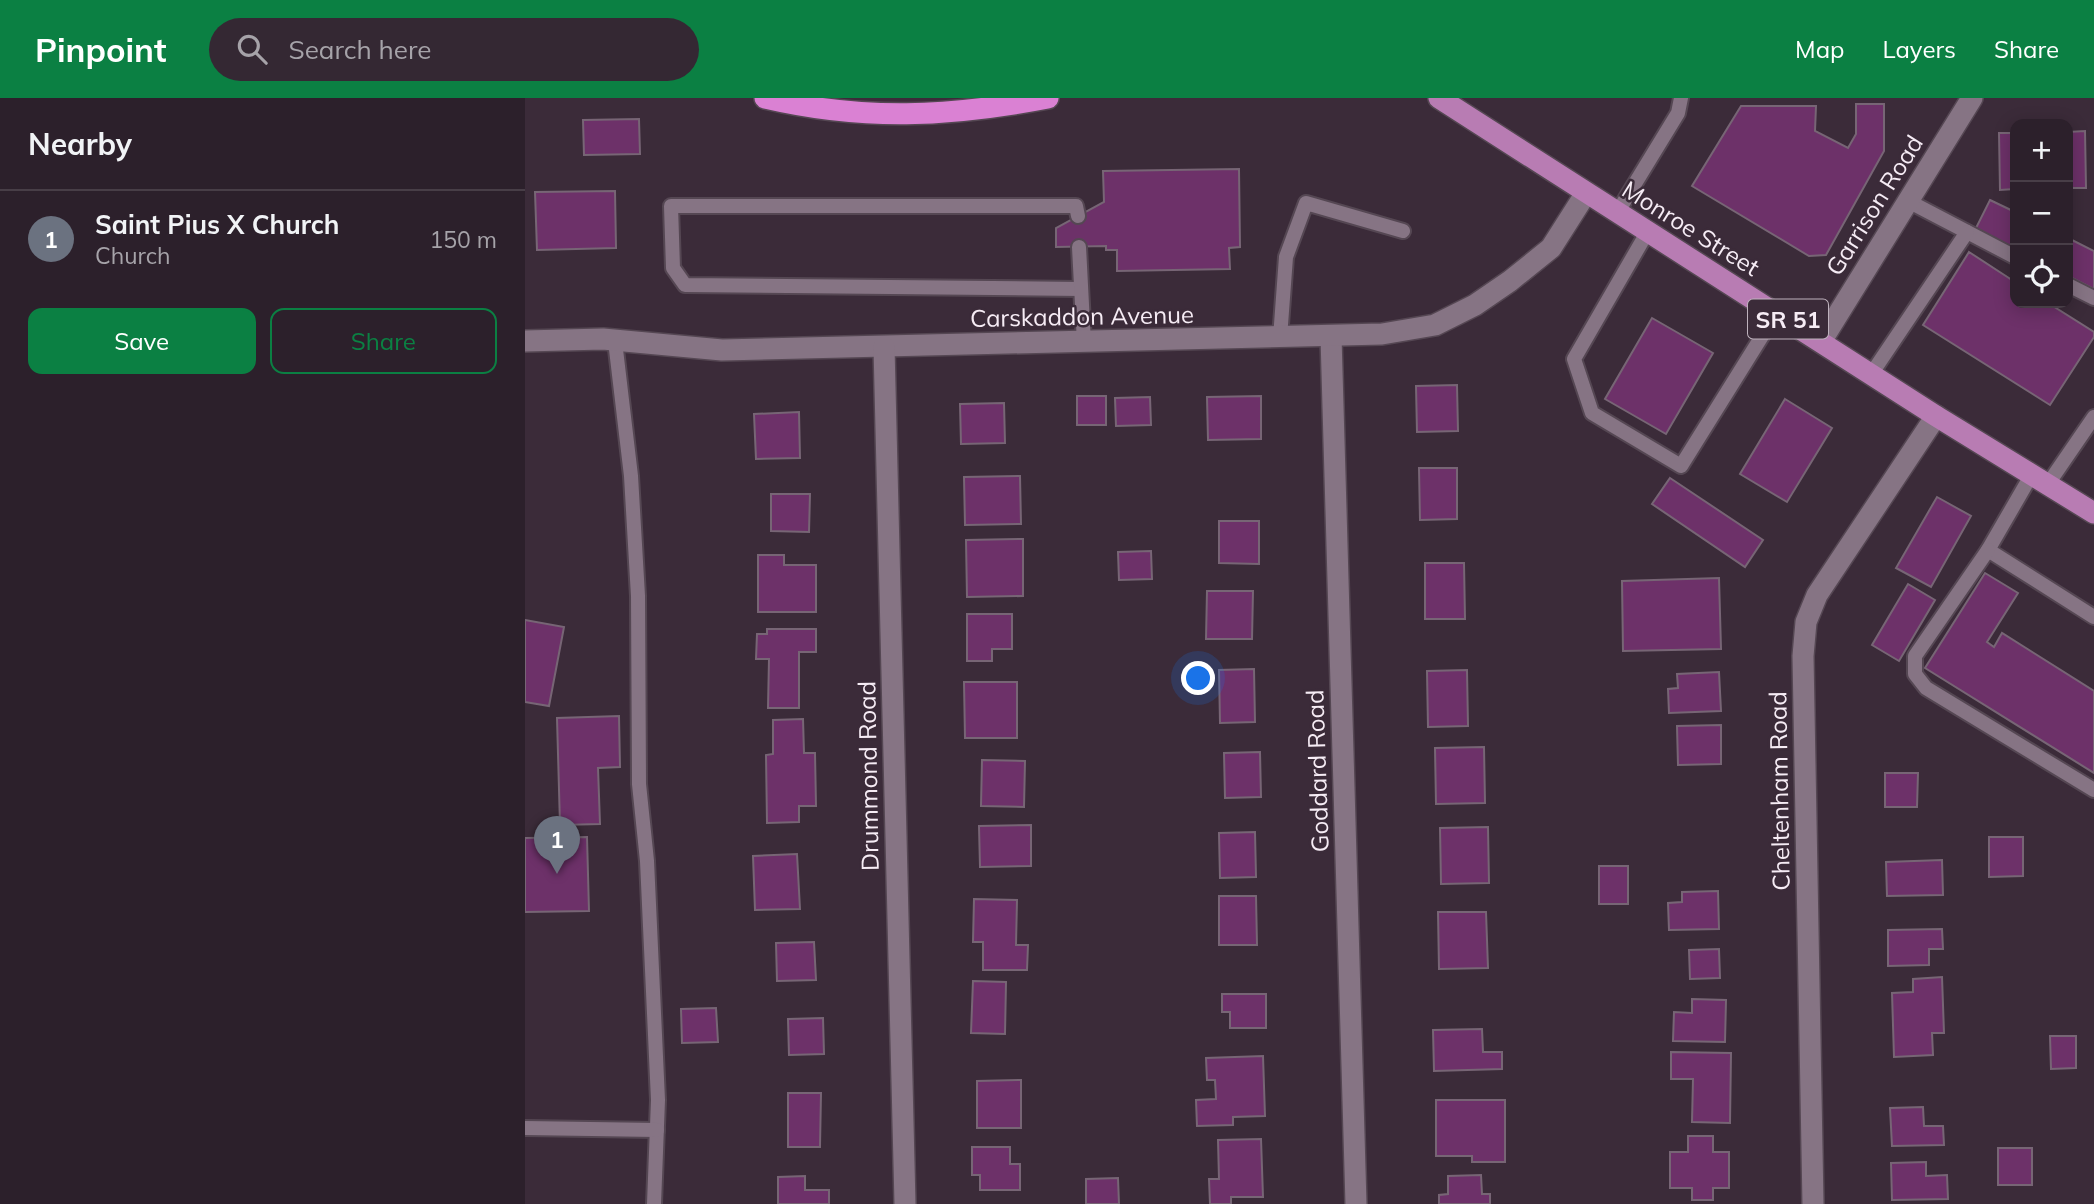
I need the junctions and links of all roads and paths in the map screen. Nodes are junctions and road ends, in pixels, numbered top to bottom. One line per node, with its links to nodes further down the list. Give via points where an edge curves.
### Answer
1 (765, 98): 2 (highway, via 812,109 915,115 990,109)
2 (1048, 98)
3 (1439, 98): 6 (main road, Monroe Street / SR 51)
4 (1681, 98): 8 (lane, via 1678,113)
5 (1972, 98): 7 (street, Garrison Road)
6 (1586, 193): 8 (main road, Monroe Street / SR 51); 19 (street, Carskaddon Avenue, via 1551,248 1475,305 1435,325)
7 (1908, 201): 12 (lane); 21 (street, Garrison Road)
8 (1617, 213): 11 (main road, Monroe Street / SR 51)
9 (1078, 216): 16 (lane, via 1076,206 671,206 673,268 685,285)
10 (1403, 231): 20 (lane, via 1306,203 1286,257)
11 (1647, 231): 18 (main road, Monroe Street / SR 51); 18 (lane, via 1574,359 1592,413 1681,466)
12 (1967, 232): 14 (lane); 26 (lane)
13 (1079, 247): 16 (lane)
14 (2010, 254)
15 (2073, 288): 17 (lane)
16 (1081, 289): 24 (lane)
17 (2094, 298)
18 (1777, 312): 21 (main road, Monroe Street / SR 51)
19 (1331, 337): 20 (street, Carskaddon Avenue); 38 (street, Goddard Road)
20 (1280, 338): 24 (street, Carskaddon Avenue)
21 (1822, 340): 26 (main road, Monroe Street / SR 51)
22 (525, 341): 23 (street, Carskaddon Avenue)
23 (615, 341): 25 (street, Carskaddon Avenue, via 722,350); 35 (lane, via 638,583 639,784 647,862)
24 (1084, 343): 25 (street, Carskaddon Avenue)
25 (884, 347): 37 (street, Drummond Road)
26 (1872, 373): 27 (main road, Monroe Street / SR 51)
27 (1935, 415): 29 (main road, Monroe Street / SR 51); 39 (street, Cheltenham Road, via 1817,595 1806,622 1803,669)
28 (2094, 416): 29 (lane)
29 (2040, 479): 30 (main road, Monroe Street / SR 51); 31 (lane)
30 (2094, 513)
31 (1988, 550): 32 (lane); 33 (lane, via 1915,656 1915,674 1926,688)
32 (2094, 617)
33 (2094, 790)
34 (525, 1128): 35 (lane)
35 (657, 1130): 36 (lane)
36 (654, 1204)
37 (905, 1204)
38 (1356, 1204)
39 (1813, 1204)

